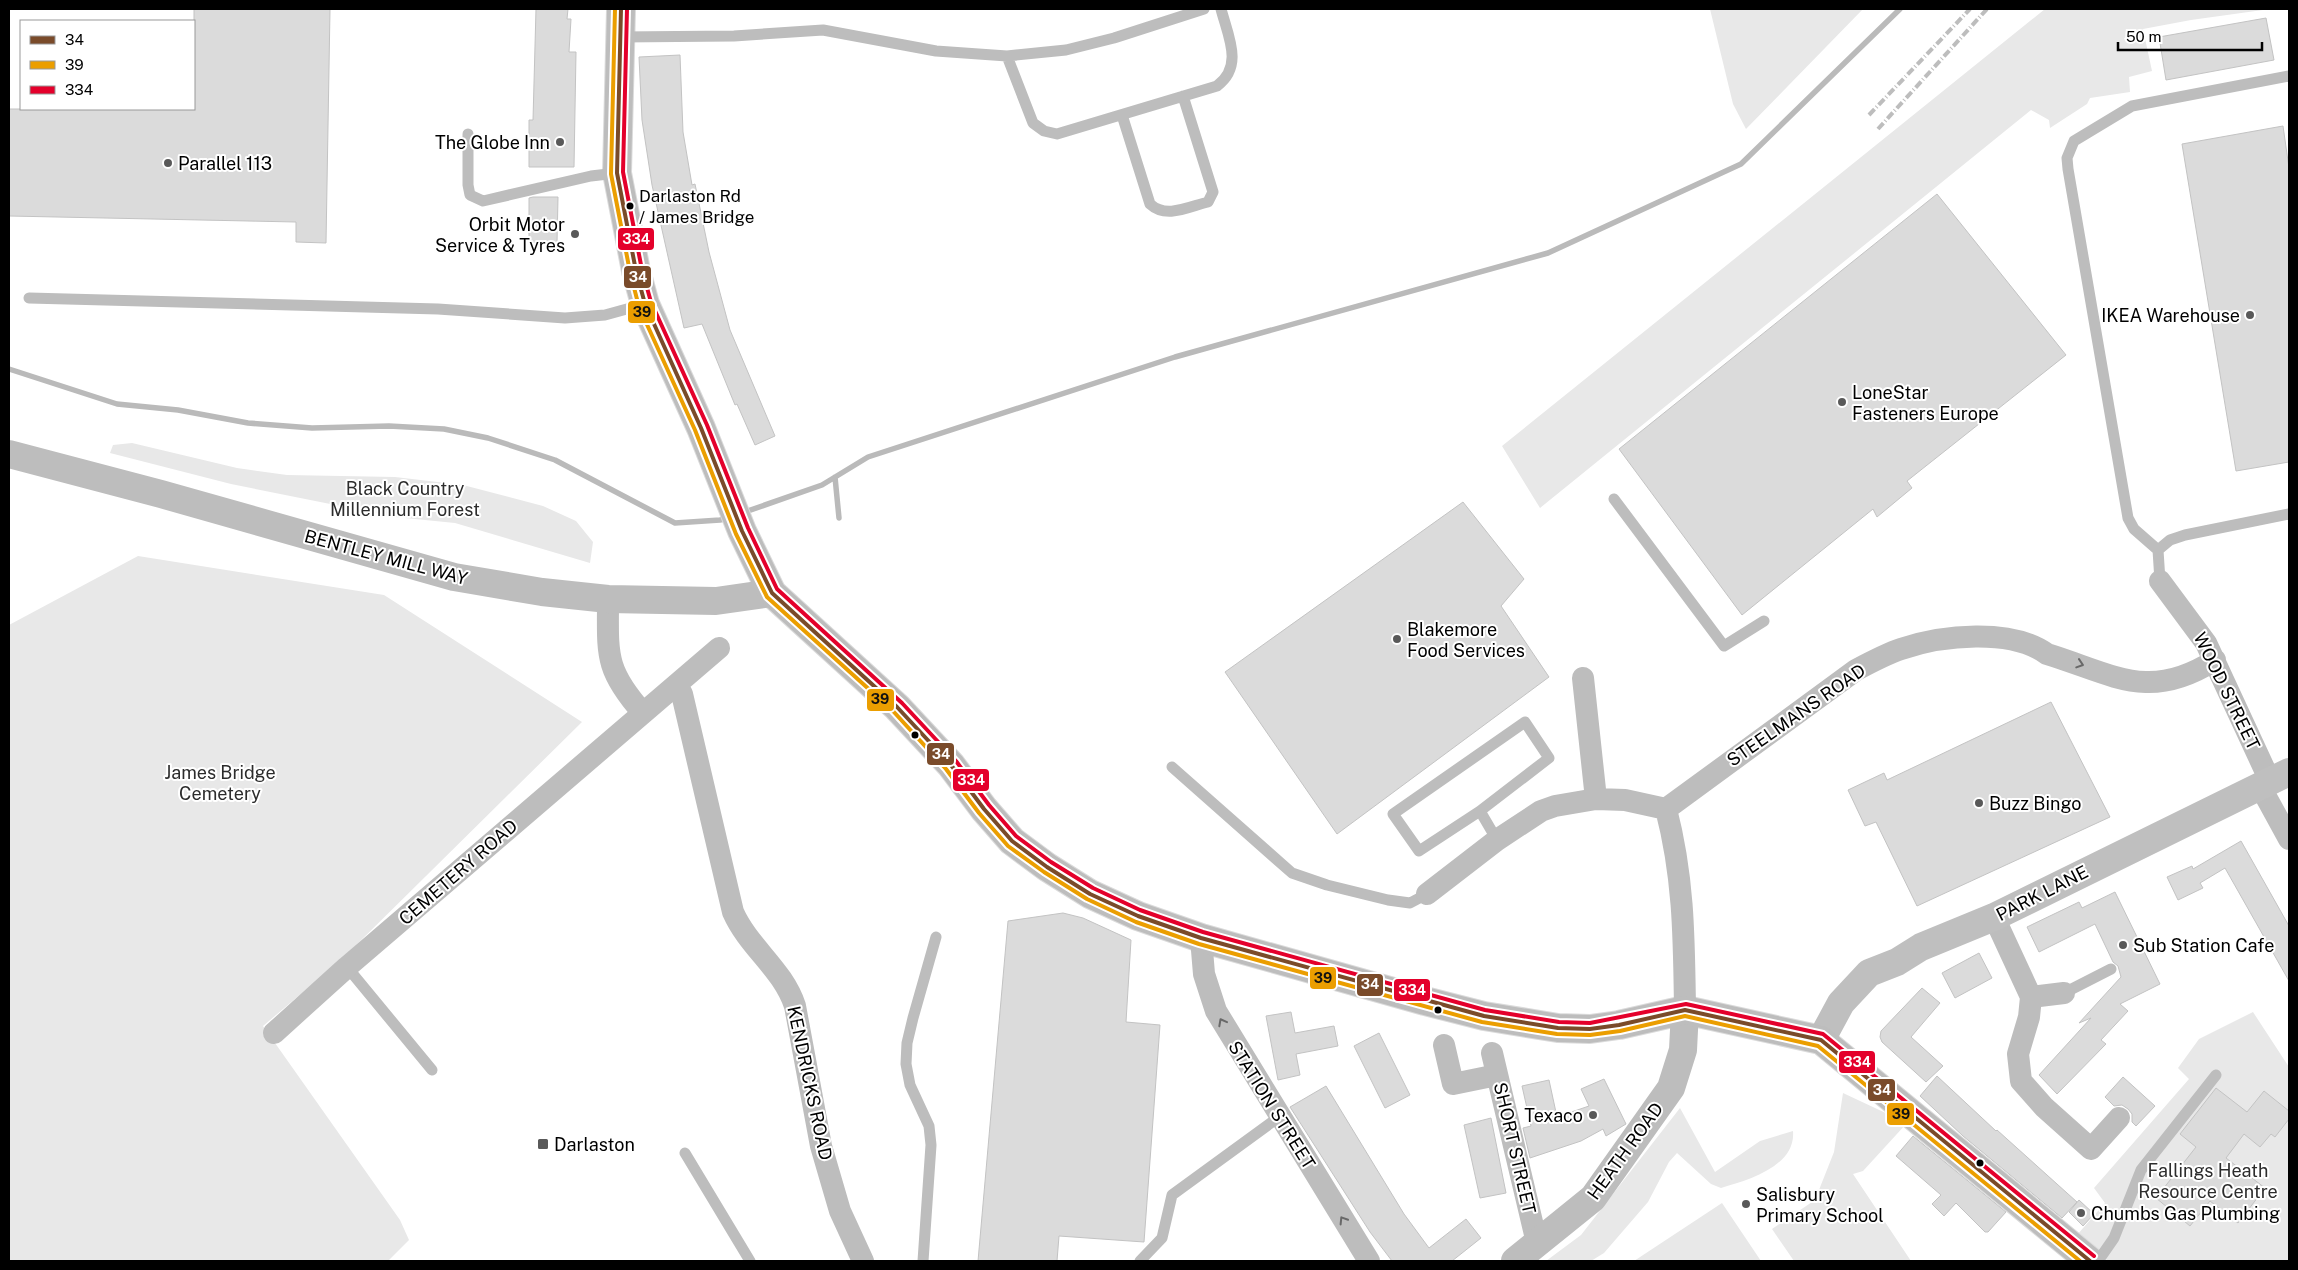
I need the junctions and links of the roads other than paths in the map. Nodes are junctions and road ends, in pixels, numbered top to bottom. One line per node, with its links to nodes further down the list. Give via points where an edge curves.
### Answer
1 (621, 9): 4 (main road)
2 (1204, 9): 5 (lane, via 1104,41 1066,50)
3 (1221, 9): 7 (lane, via 1232,48 1232,68 1227,79 1217,86)
4 (620, 38): 5 (lane, via 823,30 936,51); 10 (main road)
5 (1007, 56): 8 (lane, via 1033,123 1044,132 1057,134)
6 (2289, 76): 16 (lane, via 2132,106 2086,132 2069,149 2068,169 2128,518 2134,529)
7 (1183, 96): 8 (lane); 8 (lane, via 1213,192 1208,202 1167,213 1157,211 1150,204)
8 (1122, 115)
9 (468, 134): 10 (lane, via 470,195 483,201)
10 (617, 173): 12 (main road)
11 (30, 298): 12 (lane, via 438,309 566,318 605,315)
12 (645, 304): 18 (main road, via 701,428 742,532)
13 (9, 454): 19 (main road, BENTLEY MILL WAY, via 454,577)
14 (1614, 499): 20 (lane, via 1724,646)
15 (2289, 514): 16 (lane, via 2185,534)
16 (2158, 550): 17 (lane)
17 (2160, 581): 22 (street, WOOD STREET, via 2196,627)
18 (772, 593): 19 (main road, BENTLEY MILL WAY, via 722,601); 36 (main road, via 897,707 951,765 1012,841 1090,894 1138,916)
19 (608, 599): 25 (street, via 609,658 614,676)
20 (1764, 621)
21 (719, 648): 24 (street, CEMETERY ROAD)
22 (2215, 660): 27 (street, WOOD STREET); 29 (street, STEELMANS ROAD, one-way to 22, via 1830,688 1900,649 1940,639 2005,639 2035,645 2047,654 2134,682 2152,684 2193,674)
23 (1583, 678): 28 (street)
24 (677, 685): 25 (street, CEMETERY ROAD); 54 (street, KENDRICKS ROAD, via 682,694 733,912 741,930 790,991 824,1156 840,1211)
25 (643, 713): 37 (street, CEMETERY ROAD)
26 (1172, 767): 33 (lane, via 1292,873 1388,900 1410,903)
27 (2273, 779): 31 (street, WOOD STREET); 34 (main road, PARK LANE)
28 (1596, 799): 29 (street, via 1625,800); 32 (street, via 1541,811)
29 (1666, 809): 41 (street, via 1676,848 1682,896)
30 (1480, 811): 30 (lane, via 1419,851 1393,814 1525,722 1549,758); 32 (lane)
31 (2289, 839)
32 (1497, 840): 33 (street)
33 (1427, 894)
34 (1994, 917): 40 (street); 43 (main road, PARK LANE, via 1869,973 1841,1003)
35 (936, 937): 55 (lane, via 912,1018 906,1064 910,1084 929,1126 931,1145)
36 (1201, 938): 41 (main road, via 1425,1002 1524,1024 1590,1029); 49 (street, STATION STREET, one-way to 36, via 1216,1011 1204,974)
37 (346, 967): 42 (street, CEMETERY ROAD); 46 (lane)
38 (2111, 969): 39 (lane)
39 (2064, 993): 40 (street)
40 (2031, 997): 50 (street, via 2018,1054 2021,1081 2044,1108 2091,1149)
41 (1685, 1010): 43 (main road); 52 (main road, HEATH ROAD, via 1683,1050 1671,1088 1593,1198)
42 (274, 1033)
43 (1821, 1040): 59 (main road)
44 (1444, 1046): 47 (street, via 1453,1084)
45 (1492, 1053): 47 (street, SHORT STREET)
46 (432, 1070)
47 (1497, 1075): 52 (street, SHORT STREET)
48 (2216, 1075): 60 (lane, via 2141,1170 2117,1232)
49 (1279, 1117): 56 (lane, via 1172,1195 1162,1238); 57 (street, STATION STREET, one-way to 49)
50 (2119, 1118)
51 (685, 1153): 53 (lane)
52 (1537, 1243): 58 (main road, HEATH ROAD)
53 (750, 1261)
54 (862, 1261)
55 (923, 1261)
56 (1140, 1261)
57 (1369, 1261)
58 (1515, 1261)
59 (2090, 1261)
60 (2098, 1261)

